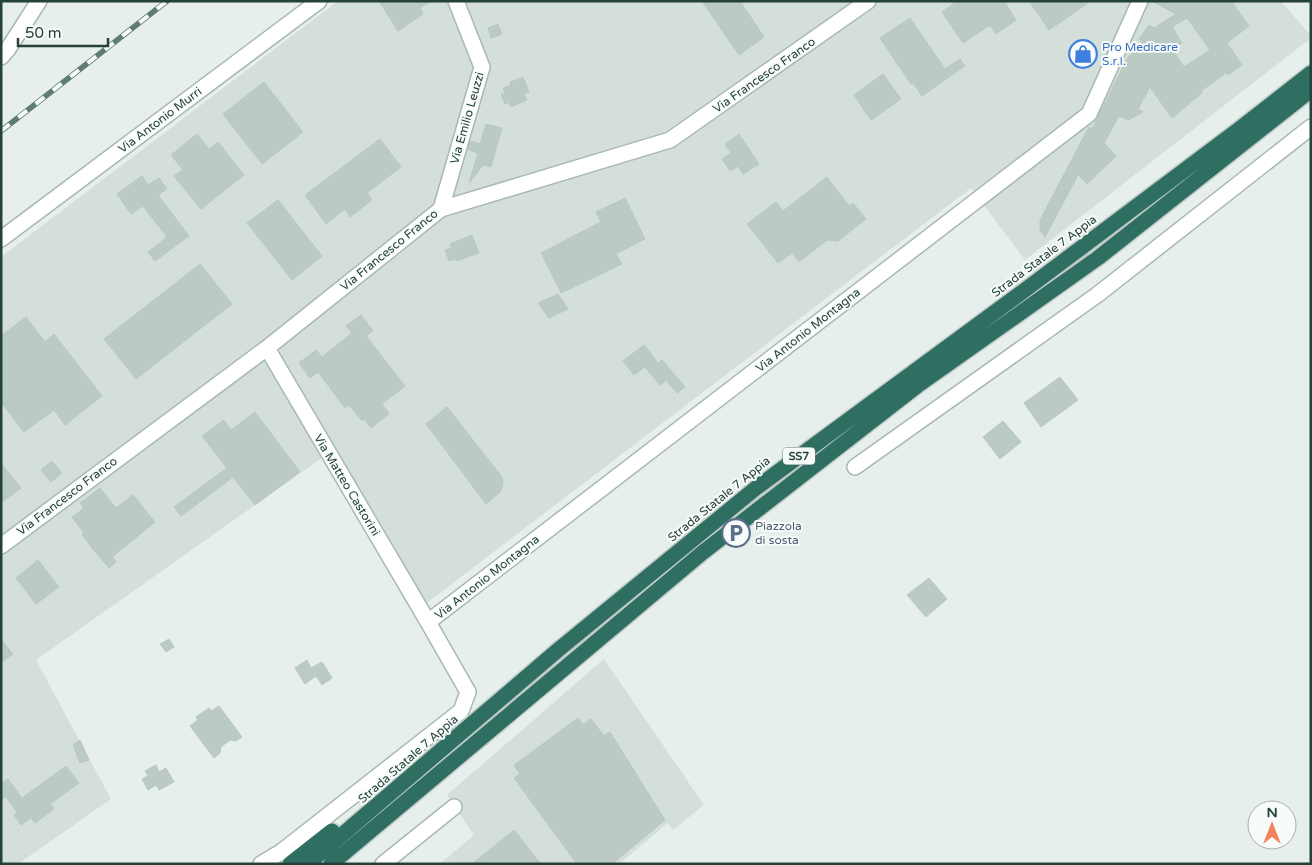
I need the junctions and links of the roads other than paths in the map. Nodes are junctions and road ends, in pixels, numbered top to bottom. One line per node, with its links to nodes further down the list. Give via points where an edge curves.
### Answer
1 (39, 1): 6 (street)
2 (318, 1): 11 (street, Via Antonio Murri)
3 (456, 1): 10 (street, Via Emilio Leuzzi, via 482,67)
4 (868, 1): 10 (street, Via Francesco Franco, via 670,140)
5 (1140, 1): 15 (street, Via Antonio Montagna, via 1089,114)
6 (1, 57)
7 (1311, 73): 16 (highway, Strada Statale 7 Appia / SS7, via 756,488)
8 (1311, 90): 21 (highway, SS7, via 1098,258 917,386 702,553)
9 (1311, 127): 13 (street, via 1097,295)
10 (441, 209): 12 (street, Via Francesco Franco)
11 (1, 239)
12 (266, 348): 14 (street, Via Francesco Franco); 15 (street, Via Matteo Castorini)
13 (855, 467)
14 (1, 546)
15 (428, 622): 18 (street, Via Matteo Castorini, via 468,692 461,711 282,852)
16 (430, 760): 19 (highway); 20 (highway, Strada Statale 7 Appia / SS7)
17 (454, 807): 22 (street)
18 (261, 864)
19 (290, 864)
20 (308, 864)
21 (331, 864)
22 (383, 864)

